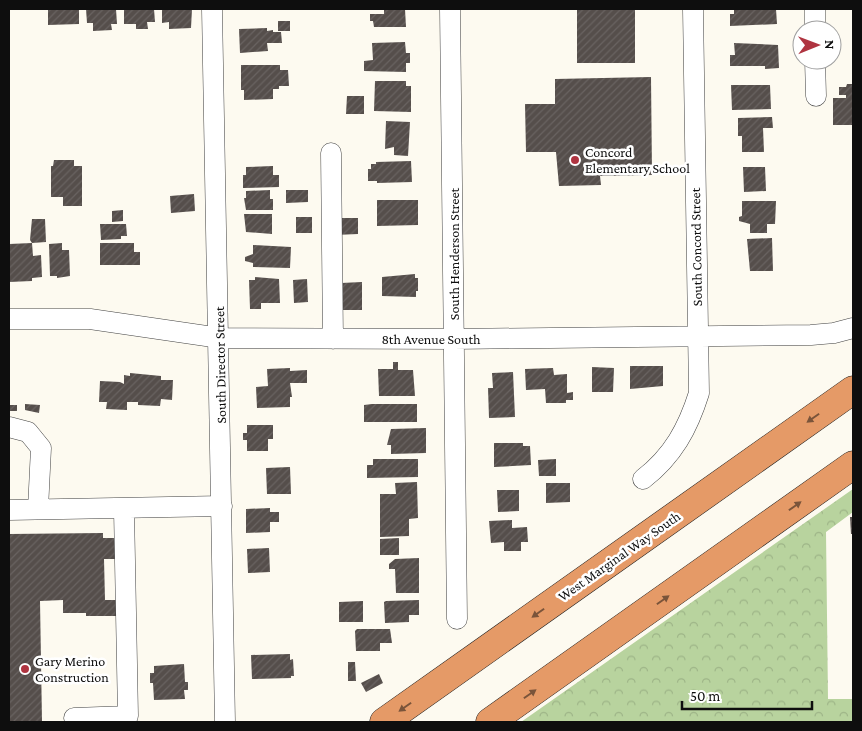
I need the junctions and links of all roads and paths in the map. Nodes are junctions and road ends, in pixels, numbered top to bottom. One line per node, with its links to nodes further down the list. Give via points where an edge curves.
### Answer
1 (212, 9): 10 (street, South Director Street)
2 (450, 9): 12 (street, South Henderson Street)
3 (693, 9): 9 (street, South Concord Street)
4 (815, 70): 5 (street)
5 (816, 96)
6 (331, 153): 11 (street)
7 (9, 319): 10 (street, 8th Avenue South, via 90,319)
8 (853, 328): 9 (street, 8th Avenue South, via 811,335)
9 (697, 336): 12 (street, 8th Avenue South); 16 (street, South Concord Street, via 699,393 691,419 672,451)
10 (220, 338): 11 (street, 8th Avenue South); 17 (street, South Director Street)
11 (333, 339): 12 (street, 8th Avenue South)
12 (454, 339): 21 (street, South Henderson Street)
13 (853, 390): 24 (highway, West Marginal Way South, one-way to 24)
14 (9, 426): 18 (street, via 28,432 40,448)
15 (853, 465): 25 (highway, one-way to 15)
16 (643, 479)
17 (222, 506): 20 (street); 23 (street, South Director Street)
18 (38, 509): 19 (street); 20 (street)
19 (9, 510)
20 (124, 510): 22 (street, via 128,716)
21 (457, 619)
22 (74, 718)
23 (225, 722)
24 (384, 722)
25 (490, 722)

